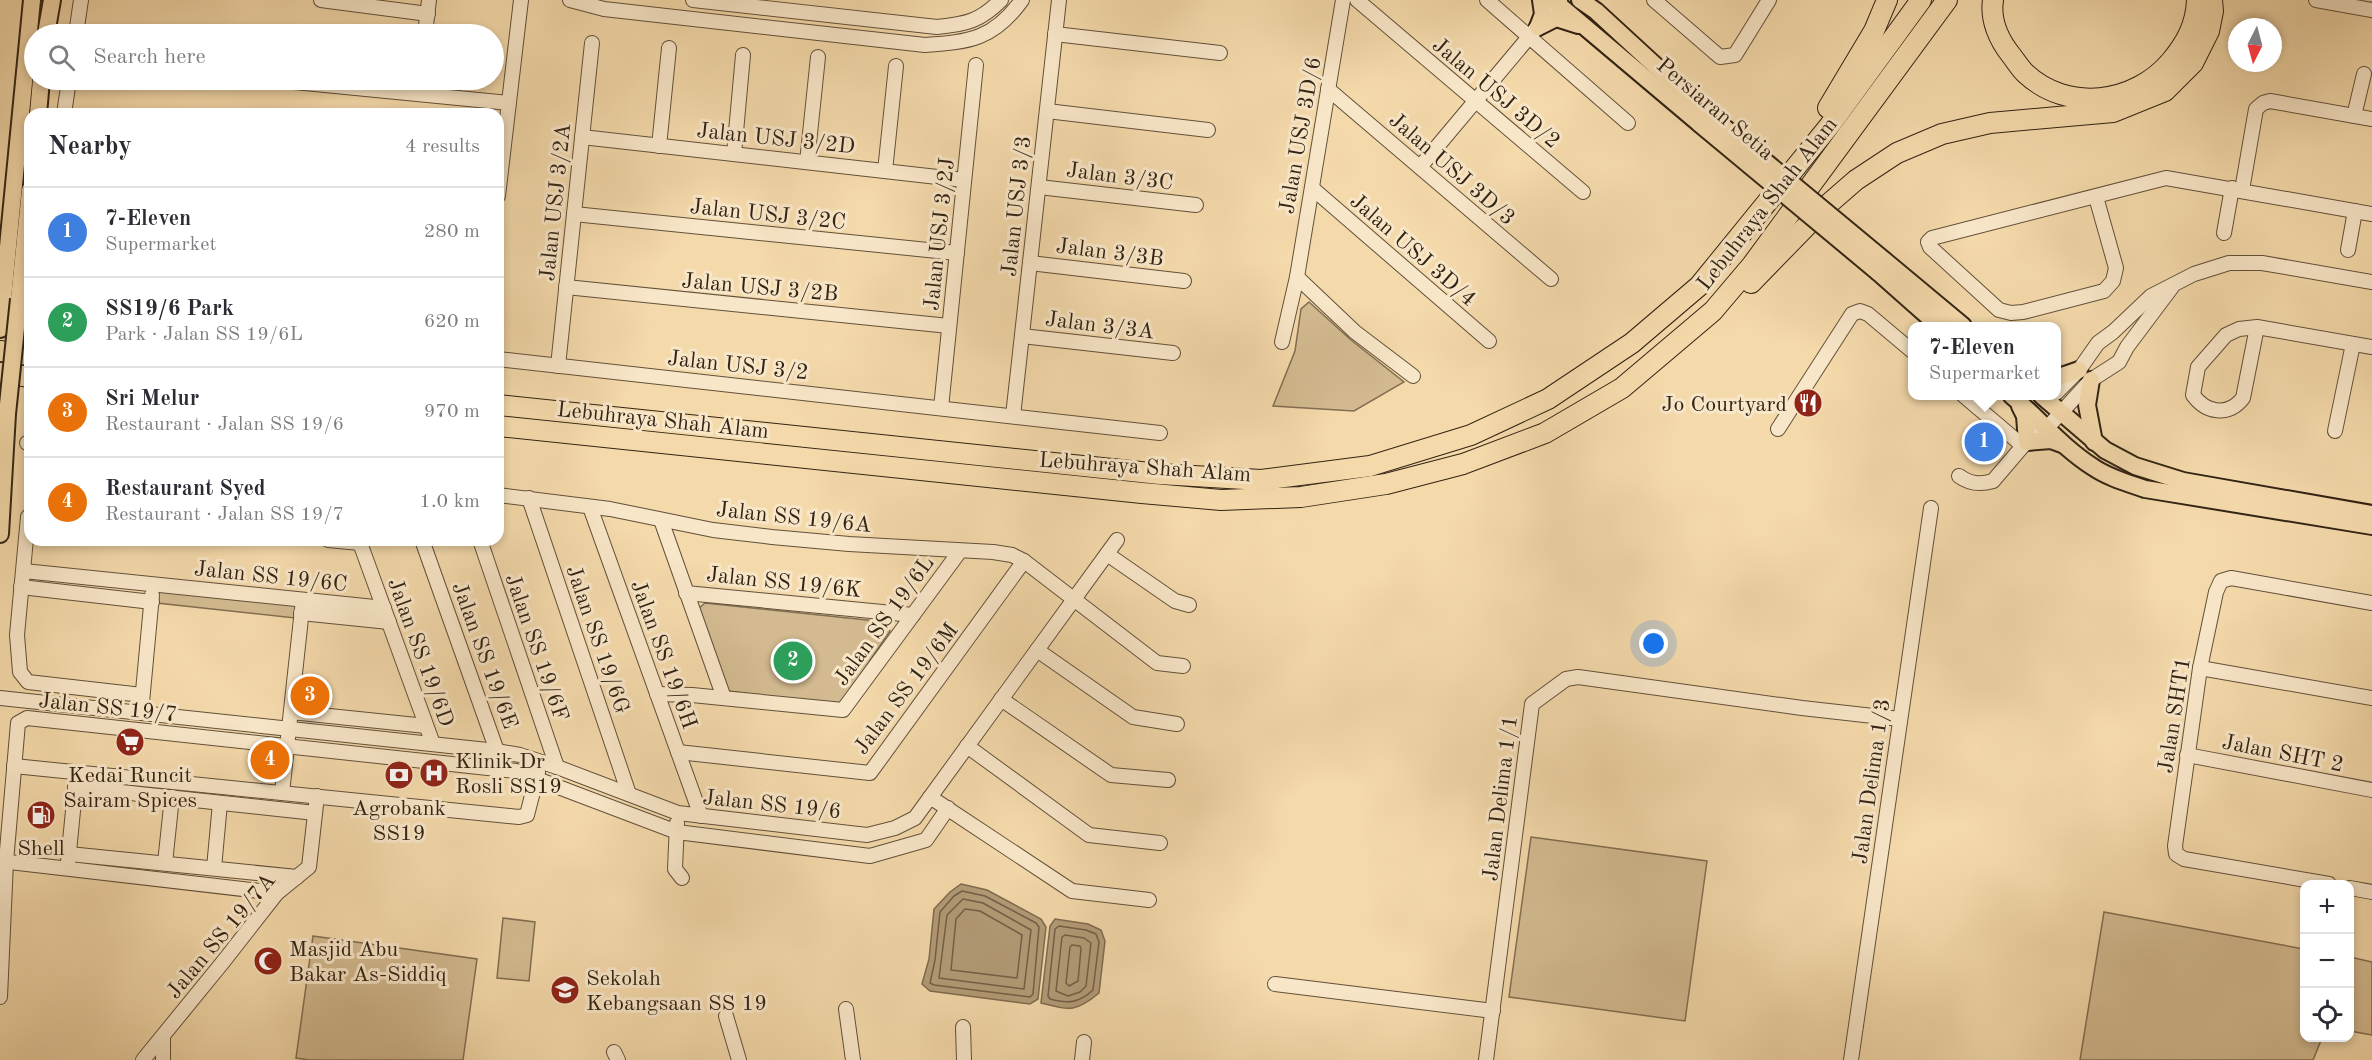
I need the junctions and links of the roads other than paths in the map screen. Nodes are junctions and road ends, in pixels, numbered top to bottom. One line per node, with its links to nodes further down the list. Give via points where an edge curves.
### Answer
1 (32, 0): 30 (main road)
2 (52, 0): 31 (main road)
3 (81, 0): 32 (street)
4 (321, 0): 27 (street)
5 (521, 0): 53 (street)
6 (570, 0): 10 (street, via 604,9 925,45 964,42 994,30)
7 (693, 0): 29 (street)
8 (827, 0): 29 (street)
9 (1001, 0): 29 (street, via 987,14 968,24 937,27)
10 (1022, 0)
11 (1059, 0): 36 (street, Jalan USJ 3/3)
12 (1343, 0): 45 (street, Jalan USJ 3D/6)
13 (1357, 0): 52 (street, Jalan USJ 3D/2)
14 (1487, 0): 35 (street)
15 (1540, 0): 35 (main road, via 1543,14)
16 (1580, 0): 60 (main road, Persiaran Setia, via 1596,11)
17 (1769, 0): 26 (street, via 1735,55 1720,57)
18 (1887, 0): 71 (highway, via 1874,31)
19 (1921, 0): 71 (highway, Lebuhraya Shah Alam)
20 (1947, 0): 95 (highway, Lebuhraya Shah Alam, via 1752,265)
21 (1993, 0): 22 (highway, via 1999,39 2025,73 2050,90 2084,99 2122,95 2159,76 2186,44)
22 (2197, 0)
23 (2212, 0): 95 (highway, via 2209,30 2193,63 2165,91 2114,112 1990,123 1942,134 1897,153 1856,180 1753,282)
24 (2316, 0): 28 (street)
25 (1557, 1): 34 (main road, Persiaran Setia); 35 (street)
26 (1658, 1)
27 (429, 7): 33 (street)
28 (2372, 10)
29 (825, 15)
30 (30, 24)
31 (48, 24)
32 (77, 24)
33 (426, 24)
34 (1585, 27): 35 (main road, via 1556,18); 60 (main road, Persiaran Setia)
35 (1534, 32): 52 (street); 62 (street)
36 (1055, 34): 39 (street); 57 (street, Jalan USJ 3/3)
37 (592, 43): 64 (street, Jalan USJ 3/2A)
38 (669, 48): 66 (street)
39 (1220, 53)
40 (743, 56): 67 (street)
41 (818, 57): 68 (street)
42 (976, 65): 72 (street, Jalan USJ 3/2J)
43 (896, 66): 70 (street)
44 (2364, 74): 59 (street)
45 (1329, 89): 69 (street, Jalan USJ 3D/3); 74 (street, Jalan USJ 3D/6)
46 (26, 90): 54 (main road)
47 (40, 90): 55 (main road)
48 (68, 90): 56 (street)
49 (377, 90): 51 (street)
50 (419, 90): 51 (street)
51 (418, 94): 53 (street)
52 (1475, 101): 69 (street); 76 (street, Jalan USJ 3D/2)
53 (509, 103): 65 (street)
54 (24, 108)
55 (39, 108)
56 (65, 108)
57 (1047, 111): 63 (street); 73 (street, Jalan USJ 3/3)
58 (24, 113): 94 (main road)
59 (2354, 116): 61 (street); 75 (street, via 2263,103 2256,109)
60 (1704, 119): 87 (main road, Persiaran Setia, bridge)
61 (2372, 119)
62 (1628, 123)
63 (1208, 130)
64 (582, 137): 66 (street, Jalan USJ 3/2D); 80 (street, Jalan USJ 3/2A)
65 (504, 143)
66 (659, 146): 67 (street, Jalan USJ 3/2D)
67 (734, 154): 68 (street, Jalan USJ 3/2D)
68 (807, 162): 70 (street, Jalan USJ 3/2D)
69 (1420, 167): 89 (street, Jalan USJ 3D/3)
70 (885, 171): 72 (street, Jalan USJ 3/2D)
71 (1791, 173): 123 (highway, Lebuhraya Shah Alam, via 1699,286 1632,343 1548,399 1472,435 1370,466 1261,480 1160,474)
72 (964, 180): 85 (street, Jalan USJ 3/2J)
73 (1038, 187): 78 (street, Jalan 3/3C); 86 (street, Jalan USJ 3/3)
74 (1312, 188): 88 (street, Jalan USJ 3D/6); 102 (street, Jalan USJ 3D/4)
75 (2237, 189): 77 (street, via 2166,178); 79 (street); 83 (street)
76 (1582, 192)
77 (2096, 197): 77 (street, via 2116,268 2113,281 2104,291 2011,313 1999,309 1928,242)
78 (1196, 206)
79 (2355, 211): 81 (street); 84 (street)
80 (574, 214): 85 (street, Jalan USJ 3/2C); 93 (street, Jalan USJ 3/2A)
81 (2372, 214)
82 (24, 223): 94 (main road)
83 (2224, 232)
84 (2348, 250)
85 (957, 253): 98 (street, Jalan USJ 3/2J)
86 (1030, 262): 90 (street, Jalan 3/3B); 101 (street, Jalan USJ 3/3)
87 (1881, 267): 96 (main road); 97 (main road)
88 (1297, 277): 103 (street, Jalan USJ 3D/6); 115 (street, via 1355,332)
89 (1551, 279)
90 (1184, 281)
91 (2372, 282): 92 (street, via 2262,264 2229,263)
92 (2175, 283): 114 (street, via 2151,296 2098,343); 114 (street, via 2119,362)
93 (566, 287): 98 (street, Jalan USJ 3/2B); 111 (street, Jalan USJ 3/2A)
94 (11, 296): 100 (main road); 140 (main road, bridge)
95 (1713, 311): 126 (highway, Lebuhraya Shah Alam, via 1622,388 1545,433 1430,473 1301,497 1221,500 1142,494)
96 (1934, 322)
97 (1956, 322)
98 (949, 326): 124 (street, Jalan USJ 3/2J)
99 (2257, 327): 99 (street, via 2226,335 2198,367 2193,395 2200,404 2226,411 2243,398); 104 (street)
100 (0, 328)
101 (1022, 336): 108 (street, Jalan 3/3A); 125 (street, Jalan USJ 3/3)
102 (1489, 341)
103 (1282, 342)
104 (2353, 344): 105 (street); 128 (street)
105 (2372, 347)
106 (1908, 348): 127 (street, via 1868,314 1860,310 1852,314)
107 (0, 351): 109 (highway)
108 (1173, 353)
109 (24, 354)
110 (504, 360): 111 (street, Jalan USJ 3/2)
111 (558, 366): 124 (street, Jalan USJ 3/2)
112 (0, 373): 113 (highway)
113 (24, 375)
114 (2085, 375): 116 (main road); 117 (street); 118 (street); 131 (main road)
115 (1413, 376)
116 (2061, 377)
117 (2061, 393)
118 (2061, 393)
119 (1971, 400): 130 (street)
120 (2016, 400): 130 (main road)
121 (2016, 400): 130 (main road)
122 (2052, 400): 130 (street); 131 (main road)
123 (504, 406)
124 (941, 408): 125 (street, Jalan USJ 3/2)
125 (1013, 416): 129 (street)
126 (504, 427)
127 (1778, 429)
128 (2335, 431)
129 (1160, 433)
130 (2033, 434): 132 (street, via 1993,481 1968,482); 139 (main road, via 2068,446 2093,468 2145,489)
131 (2094, 442): 137 (main road, via 2134,466 2183,481)
132 (1959, 476)
133 (504, 496): 134 (street, Jalan SS 19/6A)
134 (529, 498): 135 (street, Jalan SS 19/6A); 191 (street, Jalan SS 19/6G)
135 (590, 507): 138 (street, Jalan SS 19/6A); 164 (street, Jalan SS 19/6H)
136 (1931, 508): 172 (street, Jalan Delima 1/3)
137 (2372, 514)
138 (661, 520): 146 (street, Jalan SS 19/6A, via 772,537); 152 (street)
139 (2372, 526)
140 (0, 534)
141 (1117, 540): 147 (street, Jalan SS 19/6)
142 (26, 546): 149 (street)
143 (361, 546): 158 (street, Jalan SS 19/6D)
144 (424, 546): 179 (street, Jalan SS 19/6E)
145 (482, 546): 184 (street, Jalan SS 19/6F)
146 (960, 551): 148 (street, Jalan SS 19/6A, via 1002,553); 159 (street, Jalan SS 19/6L)
147 (1107, 554): 153 (street, Jalan SS 19/6); 156 (street, via 1175,601)
148 (1024, 561): 153 (street, Jalan SS 19/6A); 180 (street, Jalan SS 19/6M, via 870,773)
149 (24, 571): 150 (street, Jalan SS 19/6C); 151 (street)
150 (153, 584): 154 (street); 157 (street, Jalan SS 19/6C)
151 (21, 587): 154 (street); 165 (street, via 17,635 20,672 28,682)
152 (687, 593): 159 (street, Jalan SS 19/6K); 167 (street)
153 (1073, 600): 161 (street, Jalan SS 19/6); 162 (street, Jalan SS 19/6A, via 1157,663)
154 (152, 602): 165 (street)
155 (2372, 603): 163 (street, Jalan SHT1, via 2231,578 2221,581)
156 (1189, 605)
157 (302, 606): 158 (street, Jalan SS 19/6C); 160 (street); 170 (street)
158 (384, 608): 160 (street, Jalan SS 19/6D)
159 (913, 615): 167 (street, Jalan SS 19/6L, via 843,710)
160 (389, 622): 174 (street, Jalan SS 19/6D)
161 (1037, 650): 169 (street, Jalan SS 19/6); 173 (street, via 1133,717)
162 (1183, 666)
163 (2200, 668): 168 (street); 181 (street, Jalan SHT1)
164 (657, 694): 167 (street, Jalan SS 19/6L); 180 (street, Jalan SS 19/6H)
165 (142, 695): 171 (street)
166 (0, 698): 171 (street, Jalan SS 19/6)
167 (724, 698)
168 (2372, 698)
169 (1001, 699): 178 (street, Jalan SS 19/6); 187 (street, via 1111,775)
170 (291, 712): 174 (street); 175 (street)
171 (141, 713): 175 (street, Jalan SS 19/6)
172 (1900, 719): 217 (street, Jalan Delima 1/1, via 1578,677 1566,679 1532,704); 229 (street, Jalan Delima 1/3)
173 (1177, 724)
174 (426, 726): 176 (street, Jalan SS 19/6D)
175 (289, 728): 176 (street, Jalan SS 19/6); 177 (street)
176 (433, 744): 179 (street, Jalan SS 19/6)
177 (287, 746): 183 (street, Jalan SS 19/7, via 27,718 18,723); 186 (street, Jalan SS 19/7, via 516,771); 190 (street)
178 (967, 746): 194 (street, Jalan SS 19/6); 201 (street, via 1089,835)
179 (498, 751): 182 (street, Jalan SS 19/6)
180 (678, 752): 199 (street, Jalan SS 19/6H)
181 (2187, 755): 189 (street, Jalan SHT 2); 209 (street, Jalan SHT1, via 2176,854 2184,859)
182 (541, 761): 184 (street, Jalan SS 19/6); 186 (street)
183 (14, 766): 185 (street); 203 (street)
184 (557, 766): 191 (street, Jalan SS 19/6)
185 (76, 772): 188 (street); 190 (street)
186 (536, 778): 192 (street, via 527,815 519,817); 200 (street, Jalan SS 19/7)
187 (1168, 780)
188 (75, 787): 193 (street); 202 (street)
189 (2372, 790)
190 (282, 793): 192 (street)
191 (629, 794): 198 (street, Jalan SS 19/6)
192 (317, 796): 197 (street, Jalan SS 19/7A)
193 (172, 797): 195 (street); 204 (street)
194 (930, 797): 196 (street); 199 (street, Jalan SS 19/6, via 915,818 867,835)
195 (220, 803): 197 (street); 205 (street)
196 (948, 808): 200 (street, Jalan SS 19/7, via 926,840 870,856); 213 (street, via 1072,891)
197 (315, 813): 207 (street, Jalan SS 19/7A, via 309,867)
198 (678, 813): 199 (street, Jalan SS 19/6); 200 (street)
199 (701, 816)
200 (677, 832): 208 (street, via 675,869)
201 (1160, 843)
202 (69, 854): 204 (street); 206 (street)
203 (3, 862): 206 (street); 215 (street)
204 (165, 863): 205 (street)
205 (214, 868): 207 (street)
206 (68, 869): 212 (street)
207 (297, 877): 212 (street, Jalan SS 19/7A)
208 (682, 878)
209 (2301, 880)
210 (2354, 889): 211 (street)
211 (2372, 892)
212 (277, 893): 220 (street, Jalan SS 19/7A)
213 (1149, 900)
214 (1275, 984): 217 (street)
215 (0, 997)
216 (846, 1009): 225 (street)
217 (1493, 1011): 228 (street, Jalan Delima 1/1)
218 (726, 1016): 224 (street)
219 (963, 1027): 226 (street)
220 (163, 1037): 222 (street, Jalan SS 19/7A); 223 (street)
221 (1084, 1042): 227 (street)
222 (142, 1060)
223 (164, 1060)
224 (739, 1060)
225 (853, 1060)
226 (964, 1060)
227 (1082, 1060)
228 (1486, 1060)
229 (1851, 1060)

